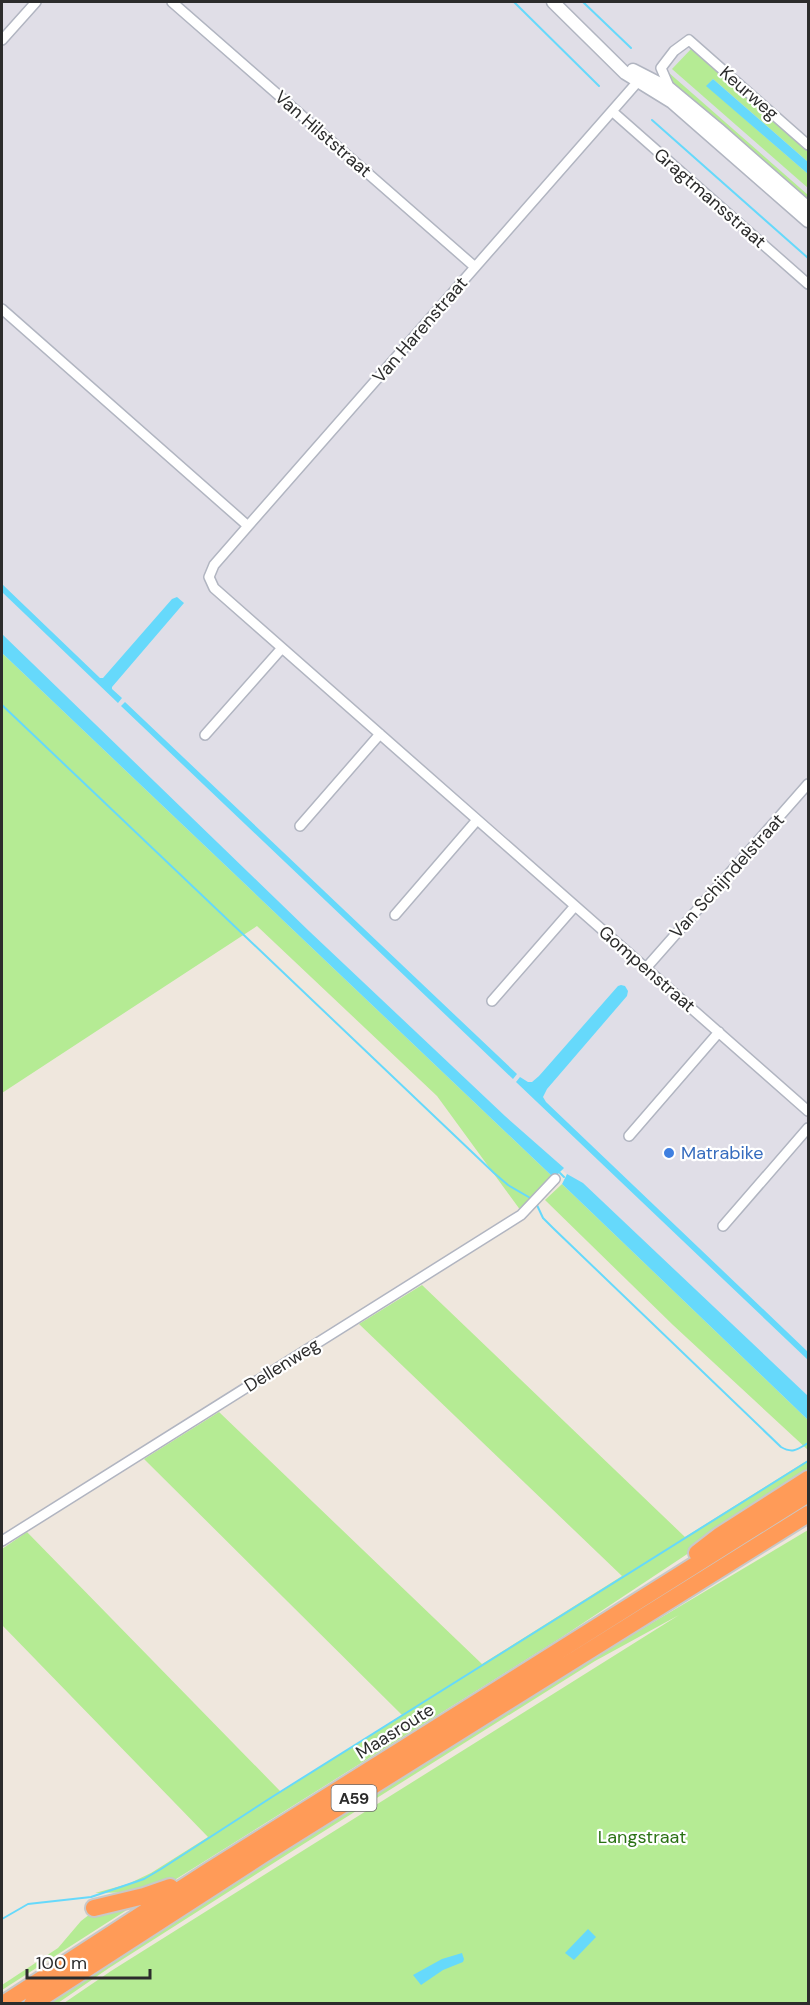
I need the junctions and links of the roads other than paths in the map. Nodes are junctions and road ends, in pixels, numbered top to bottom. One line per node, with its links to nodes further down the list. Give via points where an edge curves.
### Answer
1 (36, 2): 4 (street)
2 (172, 2): 11 (street, Van Hilststraat)
3 (553, 2): 5 (street, via 613,60)
4 (2, 40)
5 (641, 79): 6 (street); 7 (street, Van Harenstraat); 10 (street)
6 (670, 89): 8 (street, Keurweg, via 661,68 689,40); 9 (street)
7 (613, 112): 11 (street, Van Harenstraat); 12 (street, Gragtmansstraat)
8 (808, 145)
9 (808, 208)
10 (808, 220)
11 (475, 267): 14 (street, Van Harenstraat)
12 (808, 284)
13 (2, 309): 14 (street)
14 (248, 526): 15 (street, Van Harenstraat, via 214,566 209,577)
15 (214, 588): 16 (street, Gompenstraat)
16 (282, 648): 17 (street, Gompenstraat); 18 (street)
17 (380, 734): 20 (street, Gompenstraat); 21 (street)
18 (205, 735)
19 (808, 784): 24 (street, Van Schijndelstraat)
20 (477, 820): 22 (street, Gompenstraat); 23 (street)
21 (300, 826)
22 (575, 906): 24 (street, Gompenstraat); 25 (street)
23 (395, 915)
24 (645, 968): 26 (street, Gompenstraat)
25 (492, 1001)
26 (719, 1032): 27 (street, Gompenstraat); 29 (street)
27 (808, 1109)
28 (808, 1128): 31 (street)
29 (629, 1136)
30 (555, 1179): 35 (street, Dellenweg, via 521,1215 500,1229)
31 (723, 1226)
32 (808, 1479): 36 (highway, A59, via 719,1536)
33 (808, 1494): 36 (highway, Maasroute / A59)
34 (808, 1514): 40 (highway, Maasroute / A59)
35 (2, 1541)
36 (620, 1612): 37 (highway, Maasroute / A59)
37 (207, 1872): 38 (highway, A59, via 144,1896); 39 (highway, Maasroute / A59)
38 (94, 1908)
39 (3, 2004)
40 (32, 2004)

